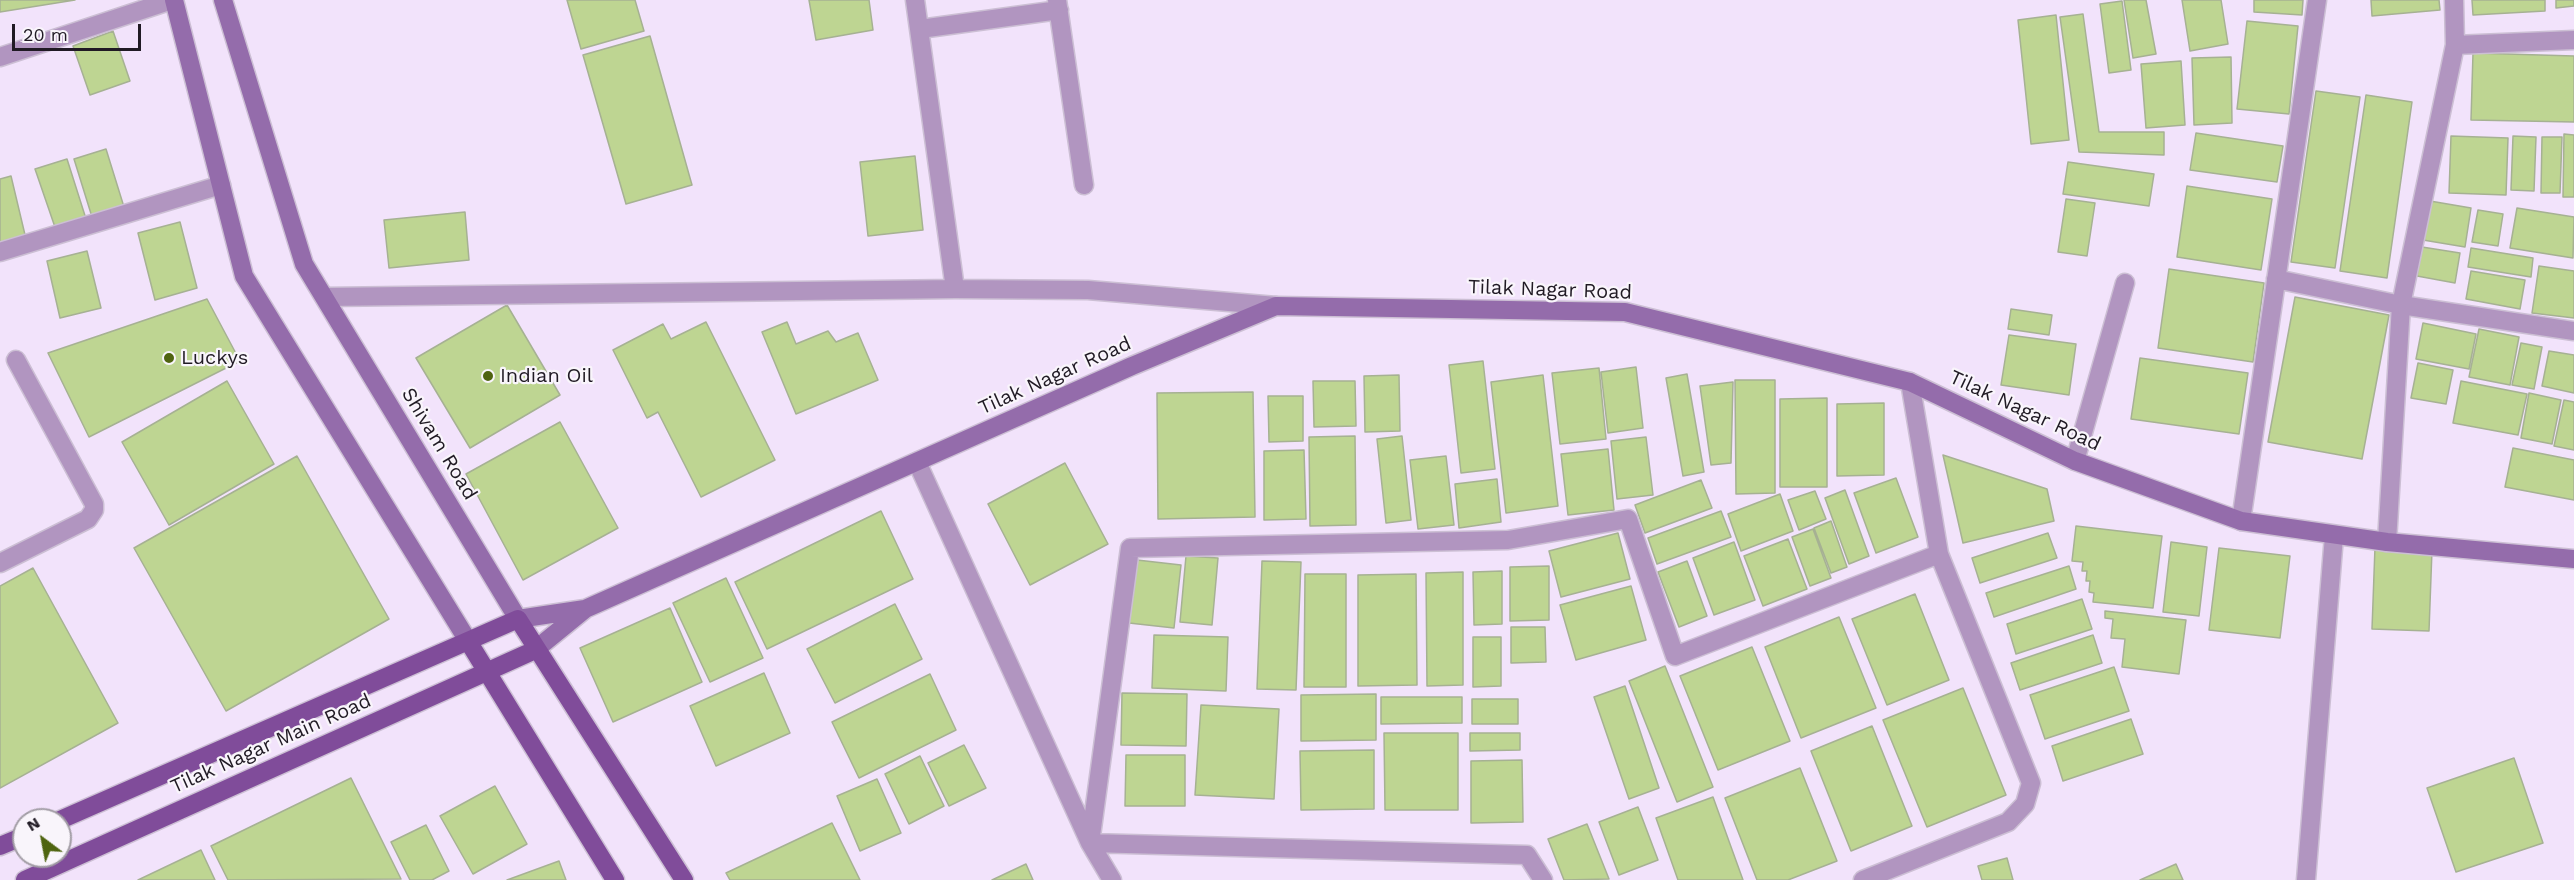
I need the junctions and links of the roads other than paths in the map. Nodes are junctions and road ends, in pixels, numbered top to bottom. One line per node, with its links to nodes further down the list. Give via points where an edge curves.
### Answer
1 (173, 0): 10 (street); 11 (street)
2 (223, 0): 17 (street, Shivam Road, via 304,264)
3 (915, 0): 7 (street)
4 (2317, 0): 14 (street)
5 (2454, 0): 9 (street)
6 (1058, 5): 7 (street); 12 (street)
7 (920, 29): 16 (street)
8 (2574, 40): 9 (street)
9 (2455, 45): 18 (street)
10 (0, 57)
11 (221, 185): 13 (street); 33 (street, via 244,276)
12 (1084, 185)
13 (0, 252)
14 (2276, 279): 18 (street); 25 (street)
15 (2125, 283): 23 (street)
16 (955, 289): 17 (street); 19 (street, via 1088,290)
17 (325, 297): 32 (street, Shivam Road)
18 (2401, 304): 20 (street); 27 (street)
19 (1276, 306): 22 (street, Tilak Nagar Road, via 1625,312); 24 (street, Tilak Nagar Road)
20 (2574, 331)
21 (16, 360): 30 (street, via 94,510 88,519)
22 (1910, 382): 23 (street, Tilak Nagar Road); 28 (street)
23 (2075, 461): 25 (street, Tilak Nagar Road)
24 (917, 462): 31 (street, Tilak Nagar Road); 37 (street)
25 (2241, 521): 26 (street, Tilak Nagar Road)
26 (2334, 536): 27 (street, Tilak Nagar Road); 44 (street)
27 (2387, 542): 29 (street, Tilak Nagar Road)
28 (1939, 554): 37 (street, via 1675,656 1628,519 1508,540 1130,548); 43 (street, via 2031,783 2025,804 2008,822)
29 (2574, 559)
30 (0, 563)
31 (585, 609): 32 (street, Tilak Nagar Road); 34 (street, Tilak Nagar Road)
32 (518, 619): 33 (main road, Tilak Nagar Main Road); 34 (main road, Shivam Road)
33 (468, 641): 35 (main road); 36 (main road, Tilak Nagar Main Road)
34 (535, 650): 35 (main road, Tilak Nagar Main Road); 40 (main road, Shivam Road)
35 (486, 671): 38 (main road, Tilak Nagar Main Road); 39 (main road)
36 (72, 815)
37 (1090, 843): 41 (street); 42 (street, via 1527,855)
38 (25, 880)
39 (615, 880)
40 (684, 880)
41 (1112, 880)
42 (1543, 880)
43 (1863, 880)
44 (2306, 880)

